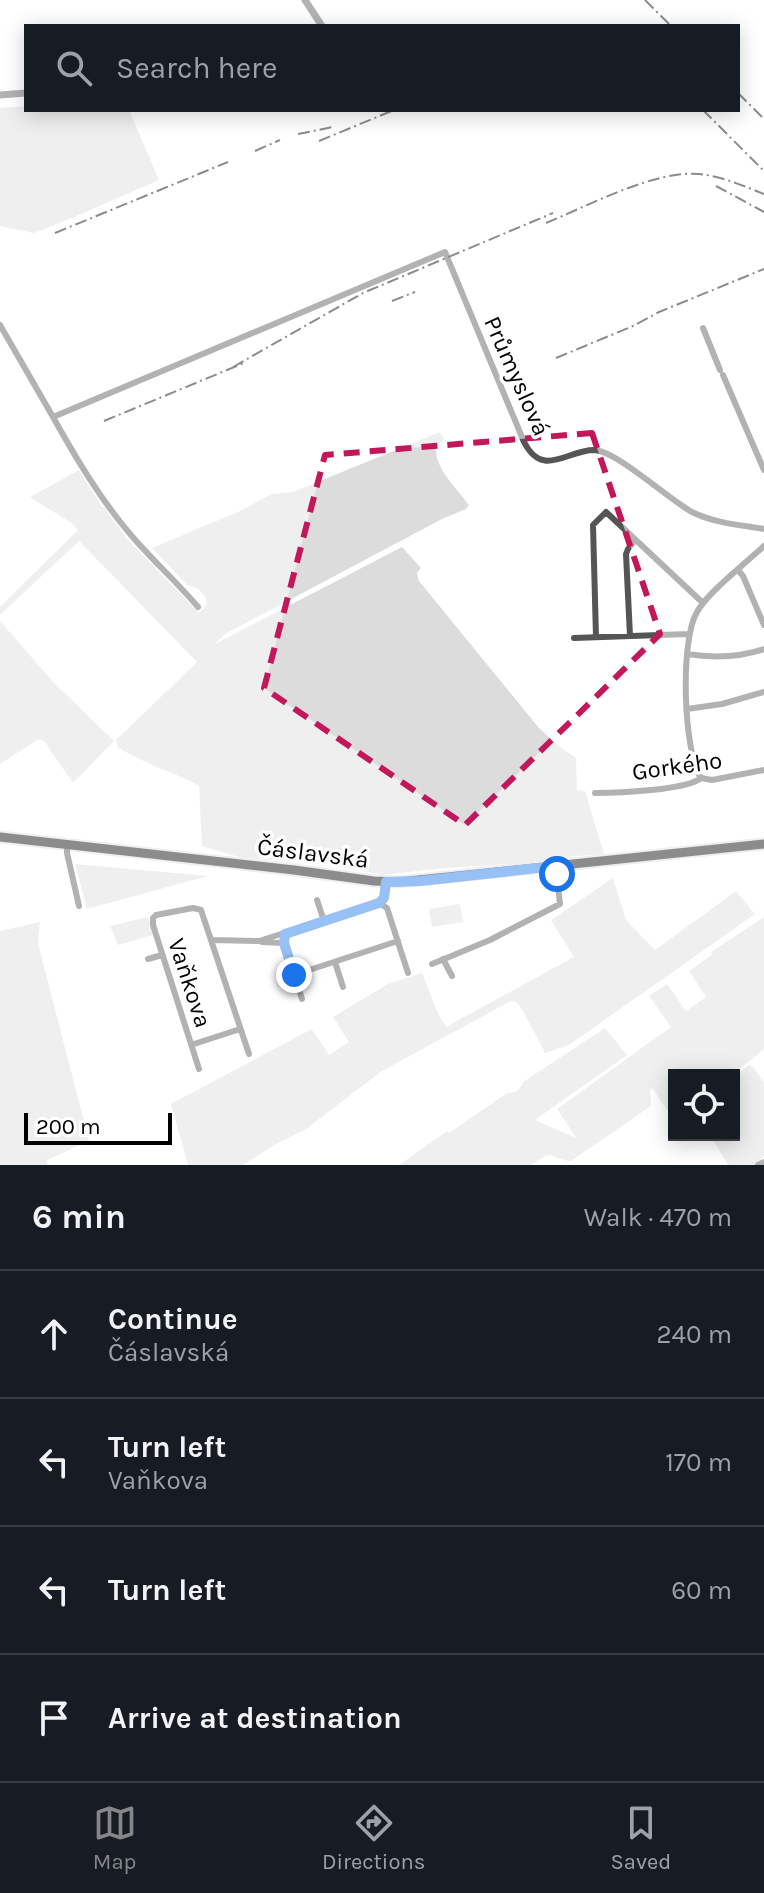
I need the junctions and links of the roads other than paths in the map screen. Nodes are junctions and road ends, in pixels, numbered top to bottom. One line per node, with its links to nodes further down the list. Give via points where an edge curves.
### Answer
1 (305, 0): 2 (street)
2 (321, 24)
3 (24, 93): 4 (street)
4 (0, 95)
5 (0, 325): 7 (street)
6 (703, 328): 8 (street)
7 (53, 417): 9 (street, Průmyslová, via 445,252 533,454 552,461 606,452 691,511); 14 (street, via 116,517)
8 (764, 470)
9 (764, 529)
10 (635, 540): 13 (street); 17 (street, via 626,554); 18 (street, via 606,512 593,525)
11 (764, 546): 12 (street)
12 (738, 570): 13 (street); 15 (street)
13 (703, 603): 16 (street)
14 (198, 607)
15 (764, 625)
16 (689, 634): 17 (street); 21 (street)
17 (630, 636): 18 (street)
18 (596, 637): 19 (street)
19 (574, 638)
20 (764, 649): 21 (street, via 724,656)
21 (687, 654): 23 (street)
22 (764, 692): 23 (street)
23 (687, 709): 25 (street)
24 (764, 770): 25 (street, Gorkého)
25 (701, 778): 26 (street, Gorkého)
26 (595, 793)
27 (0, 837): 28 (main road, Čáslavská)
28 (67, 844): 31 (main road, Čáslavská); 34 (street)
29 (764, 844): 30 (main road, Čáslavská)
30 (556, 866): 31 (main road, Čáslavská); 44 (street, via 560,904)
31 (386, 885): 33 (street); 35 (street)
32 (317, 900): 36 (street)
33 (379, 903): 35 (street); 36 (street)
34 (79, 906)
35 (387, 908): 40 (street)
36 (324, 921): 37 (street)
37 (287, 932): 39 (street); 41 (street)
38 (212, 940): 39 (street); 42 (street, Vaňkova, via 200,908 158,915 152,923); 52 (street, Vaňkova)
39 (259, 941): 41 (street)
40 (398, 941): 45 (street); 47 (street)
41 (284, 943): 48 (street)
42 (162, 955): 43 (street); 53 (street, Vaňkova)
43 (148, 959)
44 (443, 959): 46 (street); 49 (street)
45 (335, 962): 48 (street); 50 (street)
46 (432, 964)
47 (408, 973)
48 (294, 975): 51 (street)
49 (452, 976)
50 (343, 987)
51 (302, 999)
52 (240, 1029): 53 (street); 54 (street, Vaňkova)
53 (191, 1045): 55 (street, Vaňkova)
54 (249, 1054)
55 (199, 1069)
56 (764, 1162): 57 (street)
57 (758, 1165)

